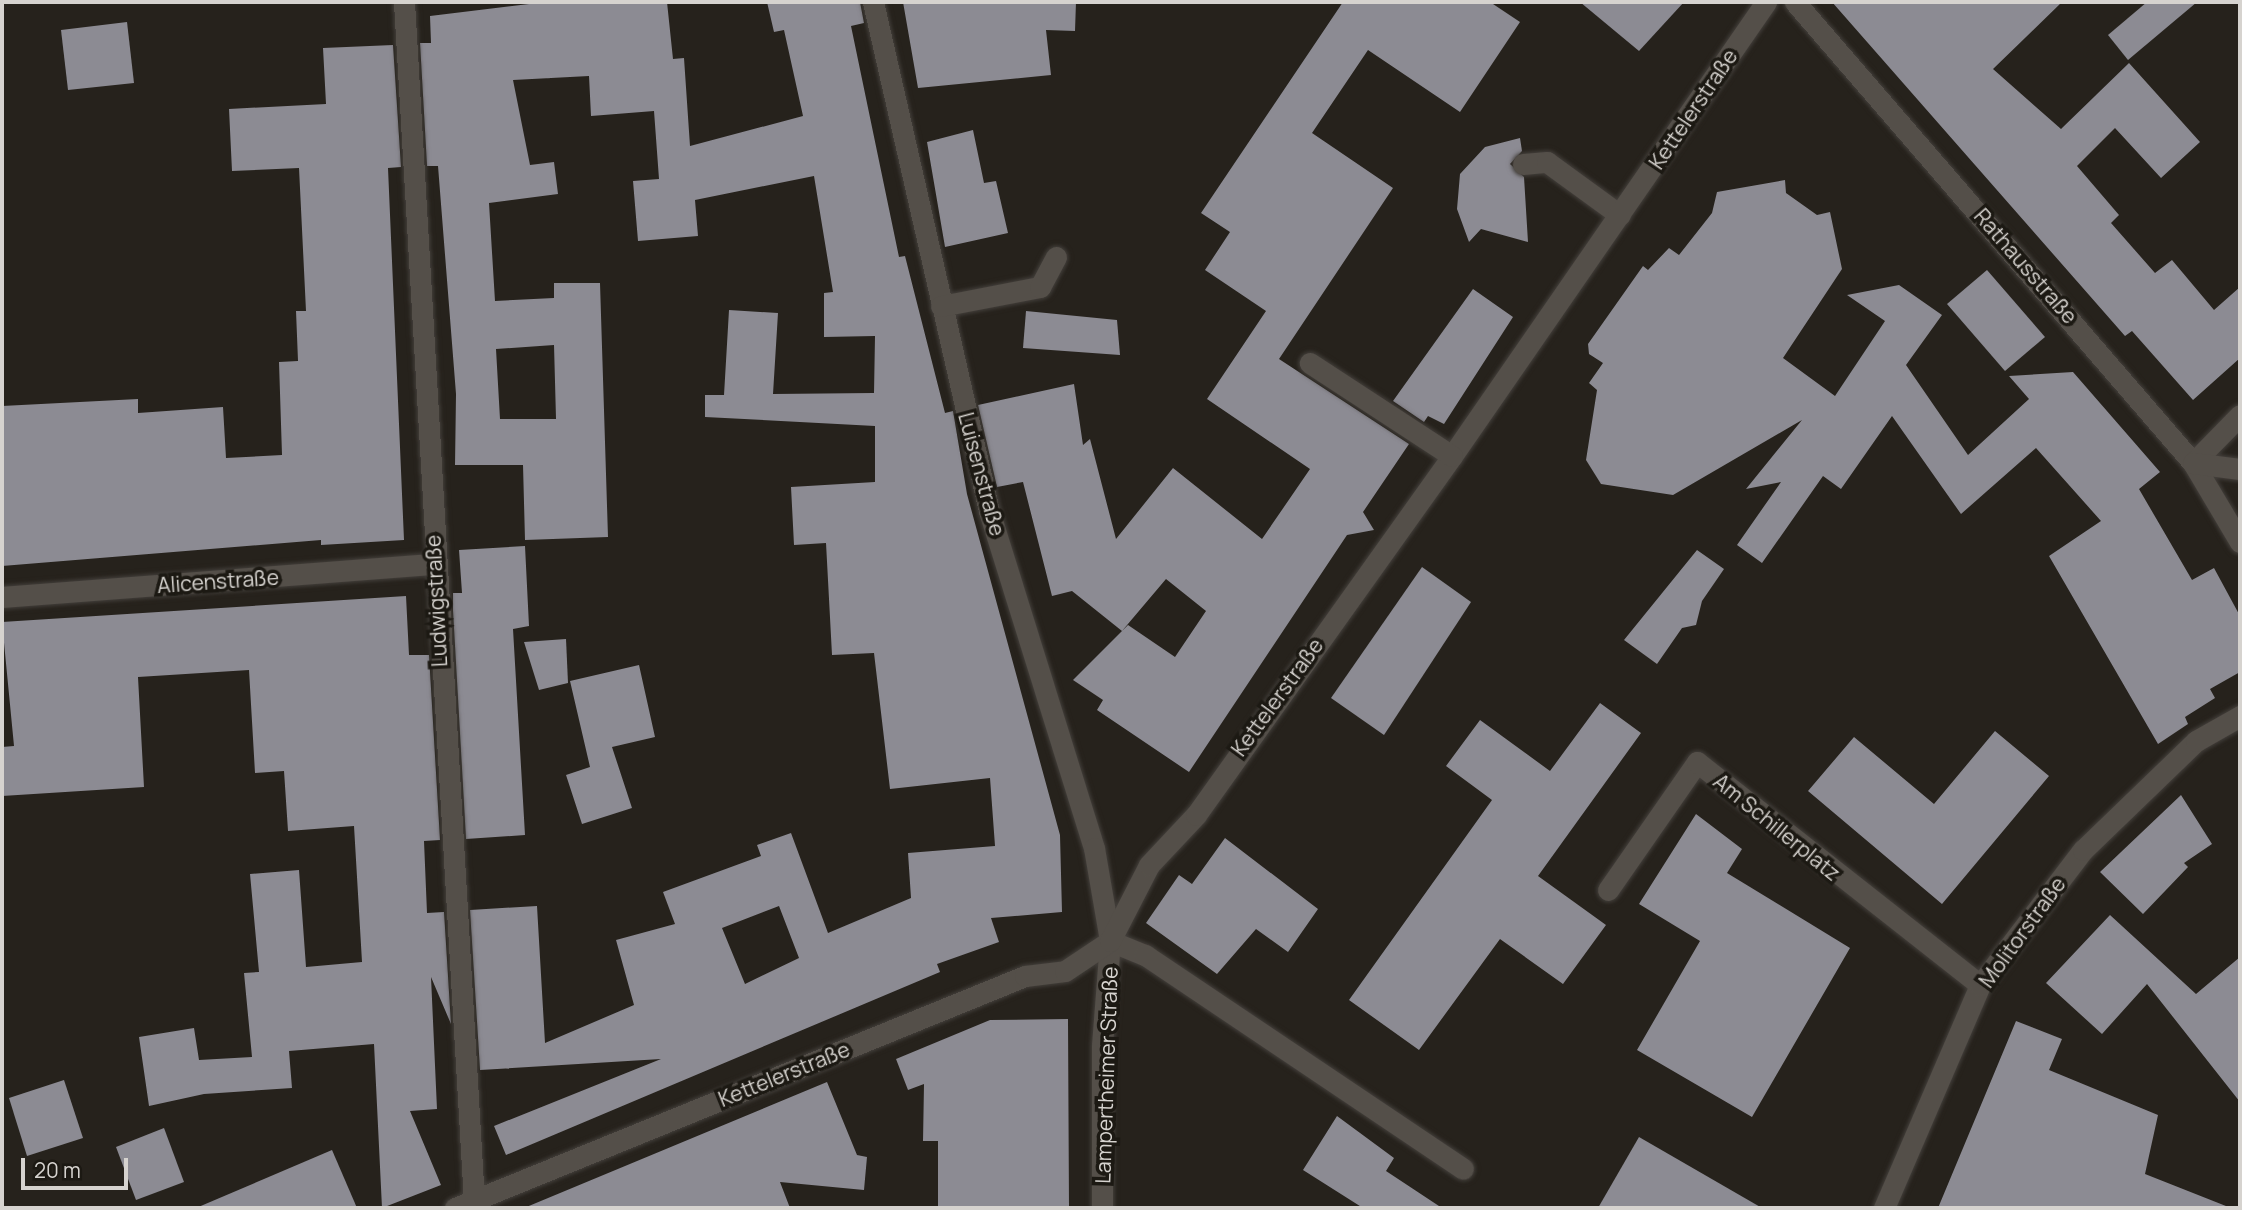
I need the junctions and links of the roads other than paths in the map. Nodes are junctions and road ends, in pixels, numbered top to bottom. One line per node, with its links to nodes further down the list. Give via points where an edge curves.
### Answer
1 (404, 2): 15 (street, Ludwigstraße)
2 (873, 2): 8 (street, Luisenstraße)
3 (1766, 2): 6 (street, Kettelerstraße)
4 (1795, 2): 12 (street, Rathausstraße)
5 (1523, 164): 6 (street, via 1546,162)
6 (1620, 215): 11 (street, Kettelerstraße)
7 (1056, 257): 8 (street, via 1040,287)
8 (941, 306): 19 (street, Luisenstraße, via 989,511 1094,848)
9 (1310, 363): 11 (street)
10 (2240, 415): 12 (street)
11 (1452, 456): 19 (street, Kettelerstraße, via 1196,815 1149,865)
12 (2193, 463): 13 (street); 14 (street, Rathausstraße)
13 (2240, 469)
14 (2240, 542)
15 (434, 564): 16 (street, Alicenstraße); 22 (street, Ludwigstraße)
16 (2, 597)
17 (2240, 716): 20 (street, Molitorstraße, via 2196,741 2082,850)
18 (1608, 890): 20 (street, Am Schillerplatz, via 1697,762)
19 (1110, 942): 21 (street, via 1145,956); 22 (street, Kettelerstraße, via 1065,971 1025,976); 23 (street, Lampertheimer Straße, via 1102,1045)
20 (1980, 985): 24 (street, Molitorstraße)
21 (1463, 1169)
22 (464, 1204)
23 (1102, 1208)
24 (1884, 1208)

